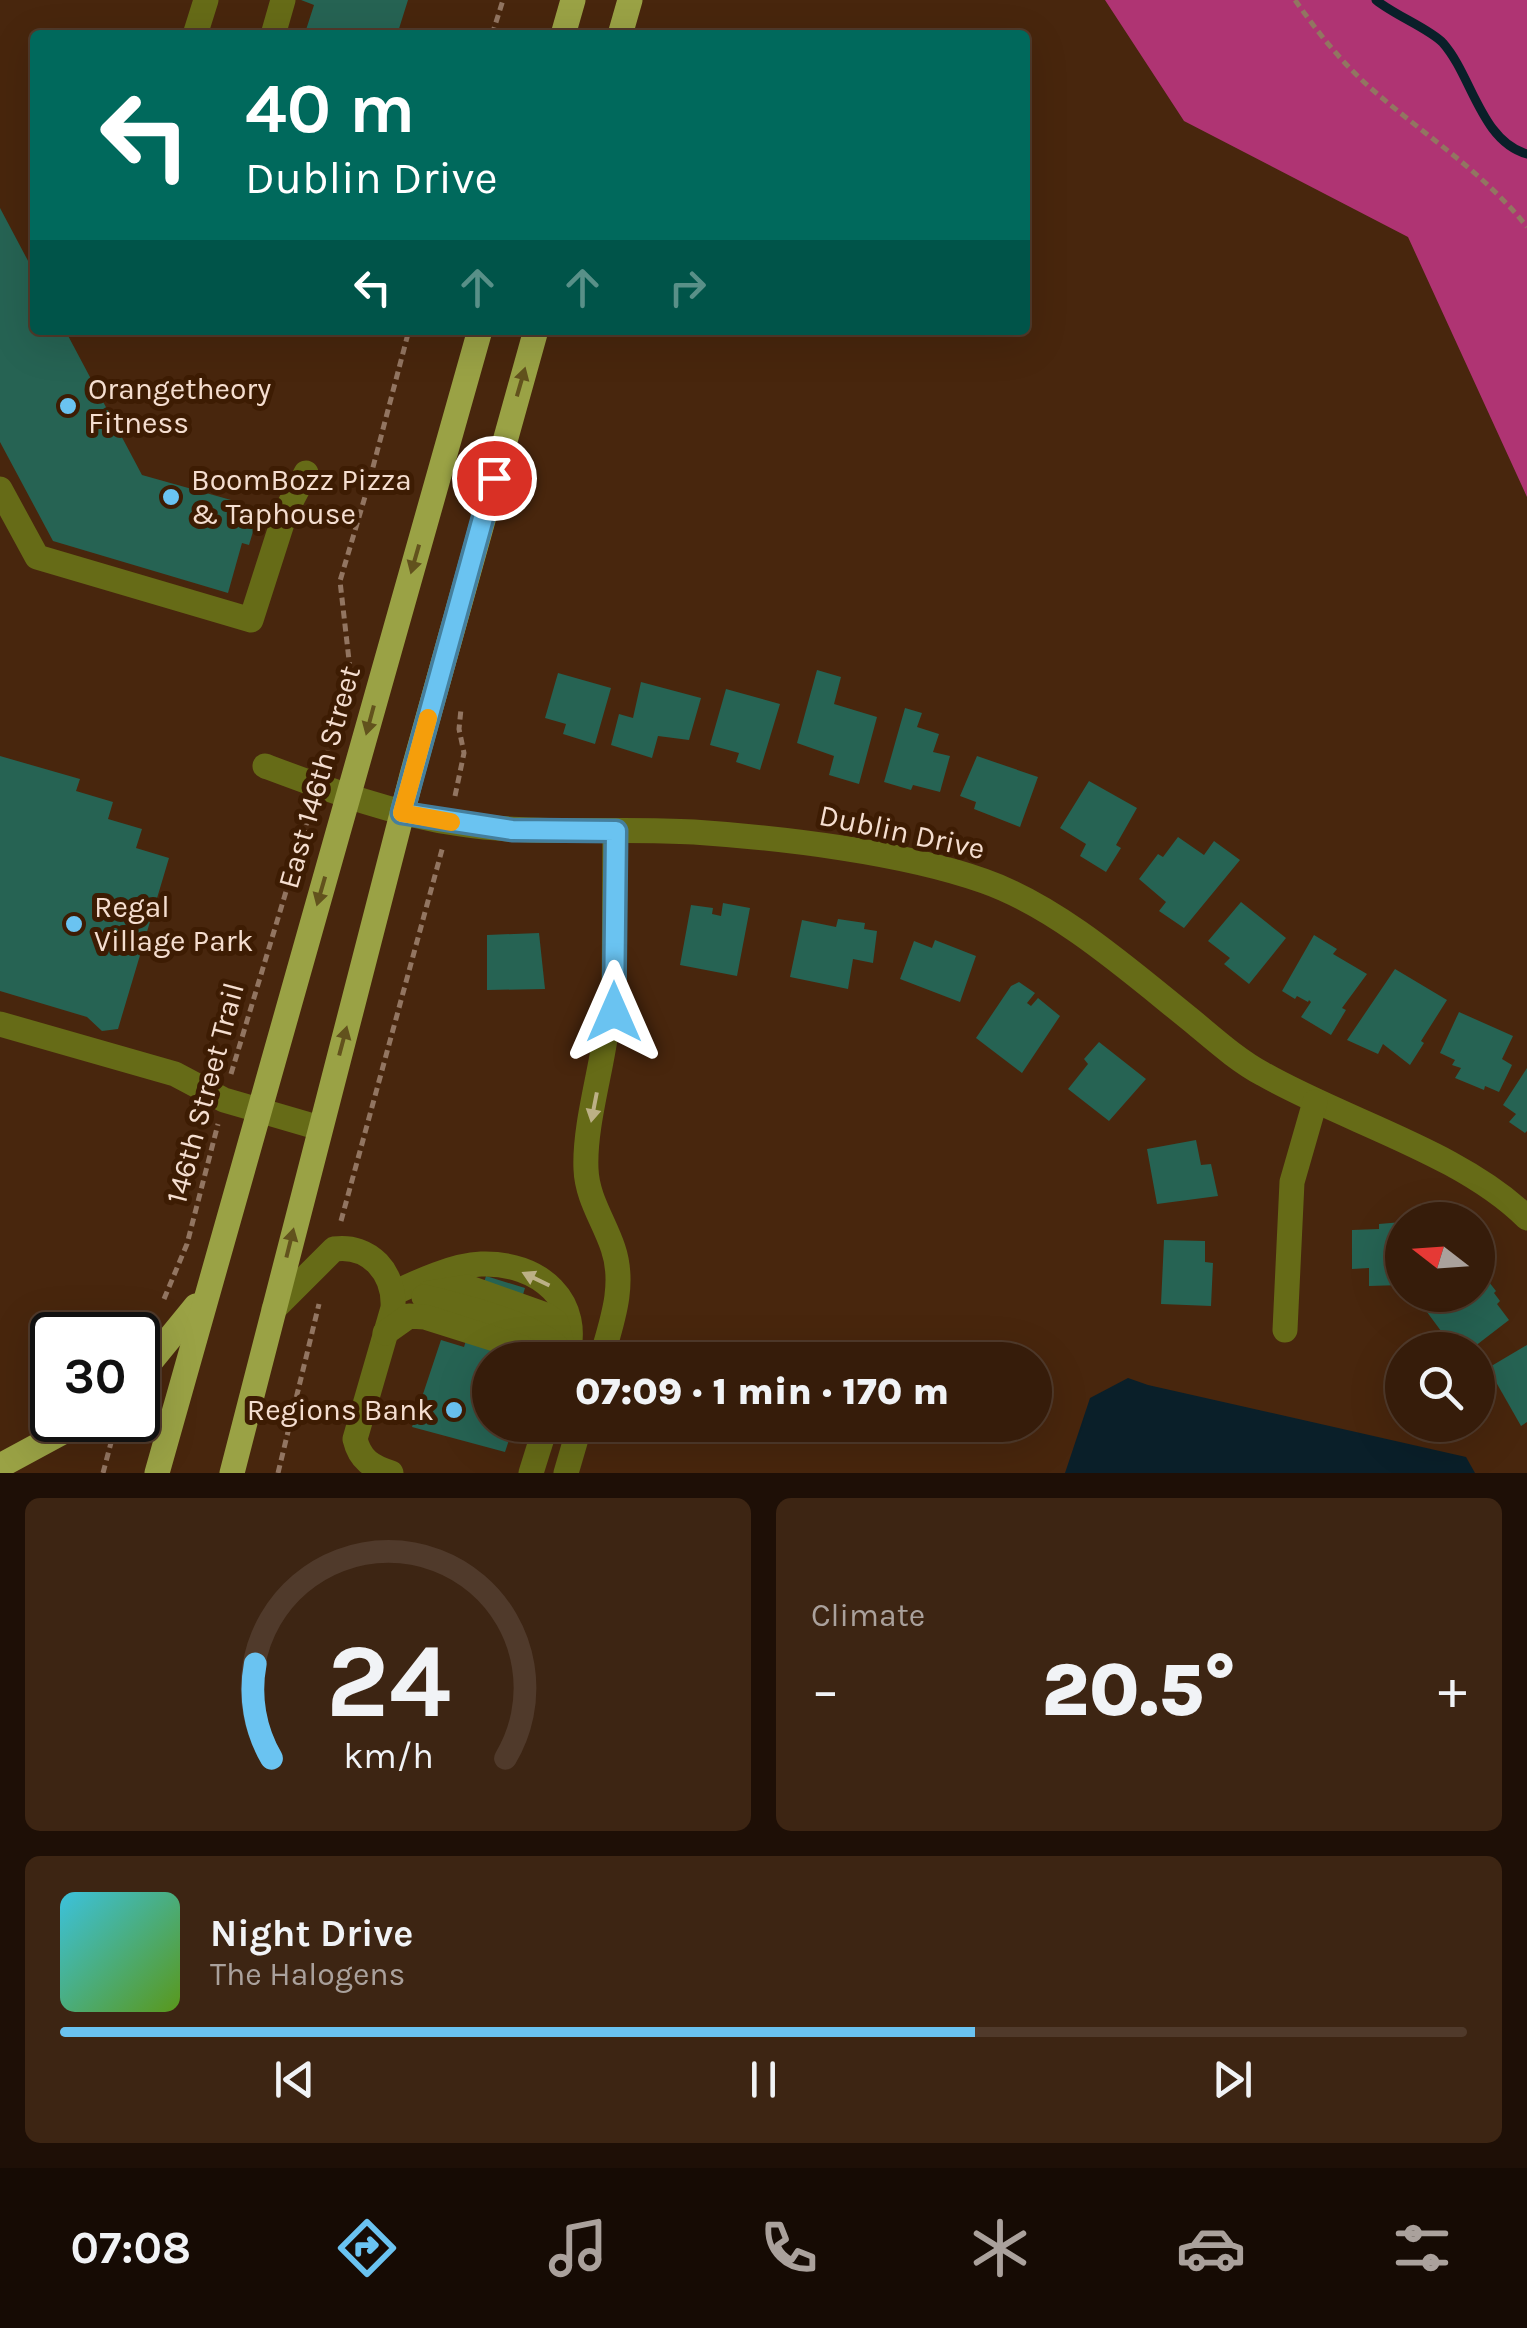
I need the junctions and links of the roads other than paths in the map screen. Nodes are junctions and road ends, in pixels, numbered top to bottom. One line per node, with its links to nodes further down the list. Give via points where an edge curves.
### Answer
1 (206, 0): 5 (street)
2 (283, 0): 6 (street)
3 (573, 0): 7 (main road)
4 (630, 0): 8 (main road)
5 (197, 30)
6 (274, 30)
7 (564, 30)
8 (621, 30)
9 (479, 335): 14 (main road, East 146th Street, one-way to 14)
10 (535, 335): 15 (main road, one-way to 10)
11 (306, 473): 12 (street, via 286,511 250,620 36,557)
12 (0, 489)
13 (265, 766): 14 (street, Dublin Drive)
14 (348, 798): 15 (street, Dublin Drive); 19 (main road, East 146th Street, one-way to 19)
15 (402, 813): 16 (street, Dublin Drive, via 512,830); 20 (main road, one-way to 15)
16 (616, 831): 18 (street, Dublin Drive, via 814,846 986,882 1058,918 1248,1066); 29 (street, one-way to 29, via 614,1012 586,1155 588,1186 619,1272)
17 (0, 1024): 19 (street, via 175,1074)
18 (1315, 1102): 21 (street, Dublin Drive, via 1467,1172); 25 (street, via 1292,1182)
19 (257, 1110): 20 (street); 22 (main road, East 146th Street)
20 (320, 1128): 24 (main road, one-way to 20)
21 (1527, 1218)
22 (209, 1284): 30 (main road); 35 (main road, East 146th Street)
23 (402, 1299): 24 (street, via 373,1259 352,1248 334,1249); 26 (street); 28 (street, one-way to 23, via 556,1322 466,1287)
24 (274, 1309): 36 (main road)
25 (1285, 1330)
26 (385, 1333): 27 (street, via 409,1316 425,1317); 37 (street, via 355,1439 365,1461)
27 (504, 1342)
28 (558, 1342)
29 (605, 1342)
30 (160, 1352)
31 (44, 1442): 34 (main road)
32 (541, 1442): 38 (street)
33 (575, 1442): 39 (street)
34 (0, 1466)
35 (157, 1473)
36 (232, 1473)
37 (391, 1473)
38 (531, 1473)
39 (566, 1473)

